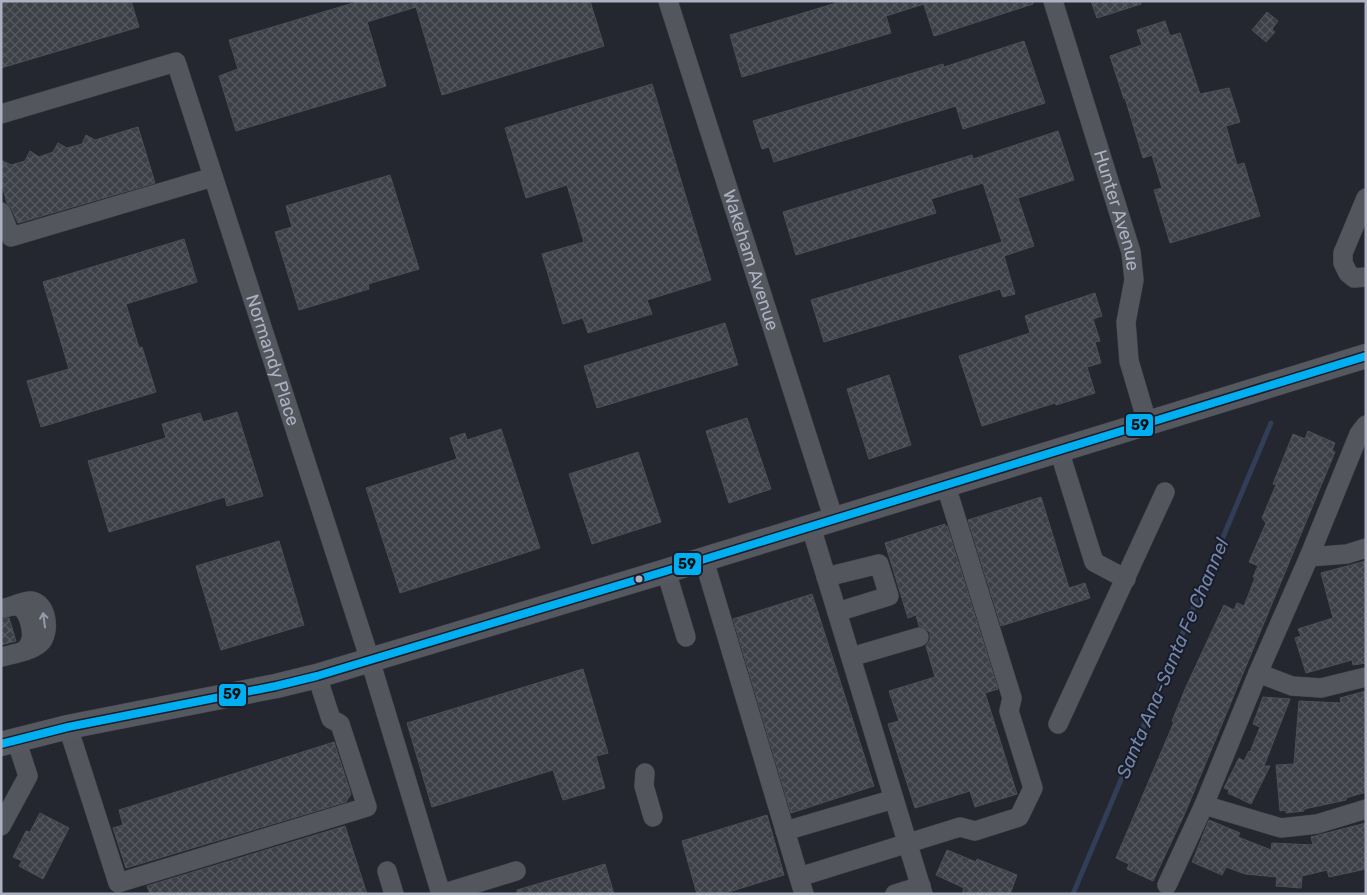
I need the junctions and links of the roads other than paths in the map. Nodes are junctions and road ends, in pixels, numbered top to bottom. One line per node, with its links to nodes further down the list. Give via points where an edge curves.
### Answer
1 (668, 1): 14 (street, Wakeham Avenue)
2 (1053, 1): 9 (street, Hunter Avenue, via 1131,252 1134,280 1126,322 1129,361)
3 (1, 114): 4 (street, Normandy Place, via 176,62)
4 (213, 177): 6 (street, via 11,237); 28 (street, Normandy Place)
5 (1366, 198): 7 (street, via 1343,253 1343,264 1354,278)
6 (1, 212)
7 (1366, 277)
8 (1366, 356): 9 (main road)
9 (1147, 422): 11 (main road)
10 (1366, 425): 17 (street, via 1359,434)
11 (1059, 450): 12 (main road); 21 (street, via 1094,562)
12 (946, 486): 14 (main road); 42 (street, via 1012,698 1009,711 1033,788 1019,816 975,831 960,827)
13 (1165, 492): 21 (street)
14 (834, 520): 15 (main road)
15 (811, 527): 18 (main road); 20 (street)
16 (1366, 548): 17 (street, via 1347,554)
17 (1309, 557): 29 (street)
18 (704, 560): 19 (main road); 41 (street)
19 (666, 571): 24 (street); 28 (main road)
20 (826, 577): 23 (street); 23 (street, via 879,564 889,596)
21 (1126, 579): 32 (street)
22 (6, 607): 26 (street, one-way to 22, via 25,650 32,639 21,608)
23 (837, 612): 27 (street)
24 (686, 637)
25 (919, 637): 27 (street)
26 (1, 657)
27 (851, 657): 36 (street)
28 (370, 660): 30 (main road); 44 (street, Normandy Place, via 441,894)
29 (1258, 674): 31 (street, via 1292,686 1321,688); 37 (street)
30 (317, 676): 33 (main road); 33 (street, via 331,719 340,724 367,806 118,883)
31 (1366, 677)
32 (1058, 724)
33 (68, 728): 34 (main road)
34 (9, 741): 40 (street, via 28,776)
35 (645, 773): 39 (street, via 644,786)
36 (894, 798): 41 (street); 42 (street)
37 (1204, 805): 38 (street, via 1280,828 1317,824); 45 (street)
38 (1366, 809)
39 (653, 817)
40 (1, 826)
41 (785, 831): 46 (street)
42 (908, 843): 46 (street); 47 (street)
43 (387, 871): 48 (street)
44 (516, 871)
45 (1167, 884)
46 (801, 885)
47 (922, 890): 49 (street)
48 (394, 894)
49 (895, 894)

